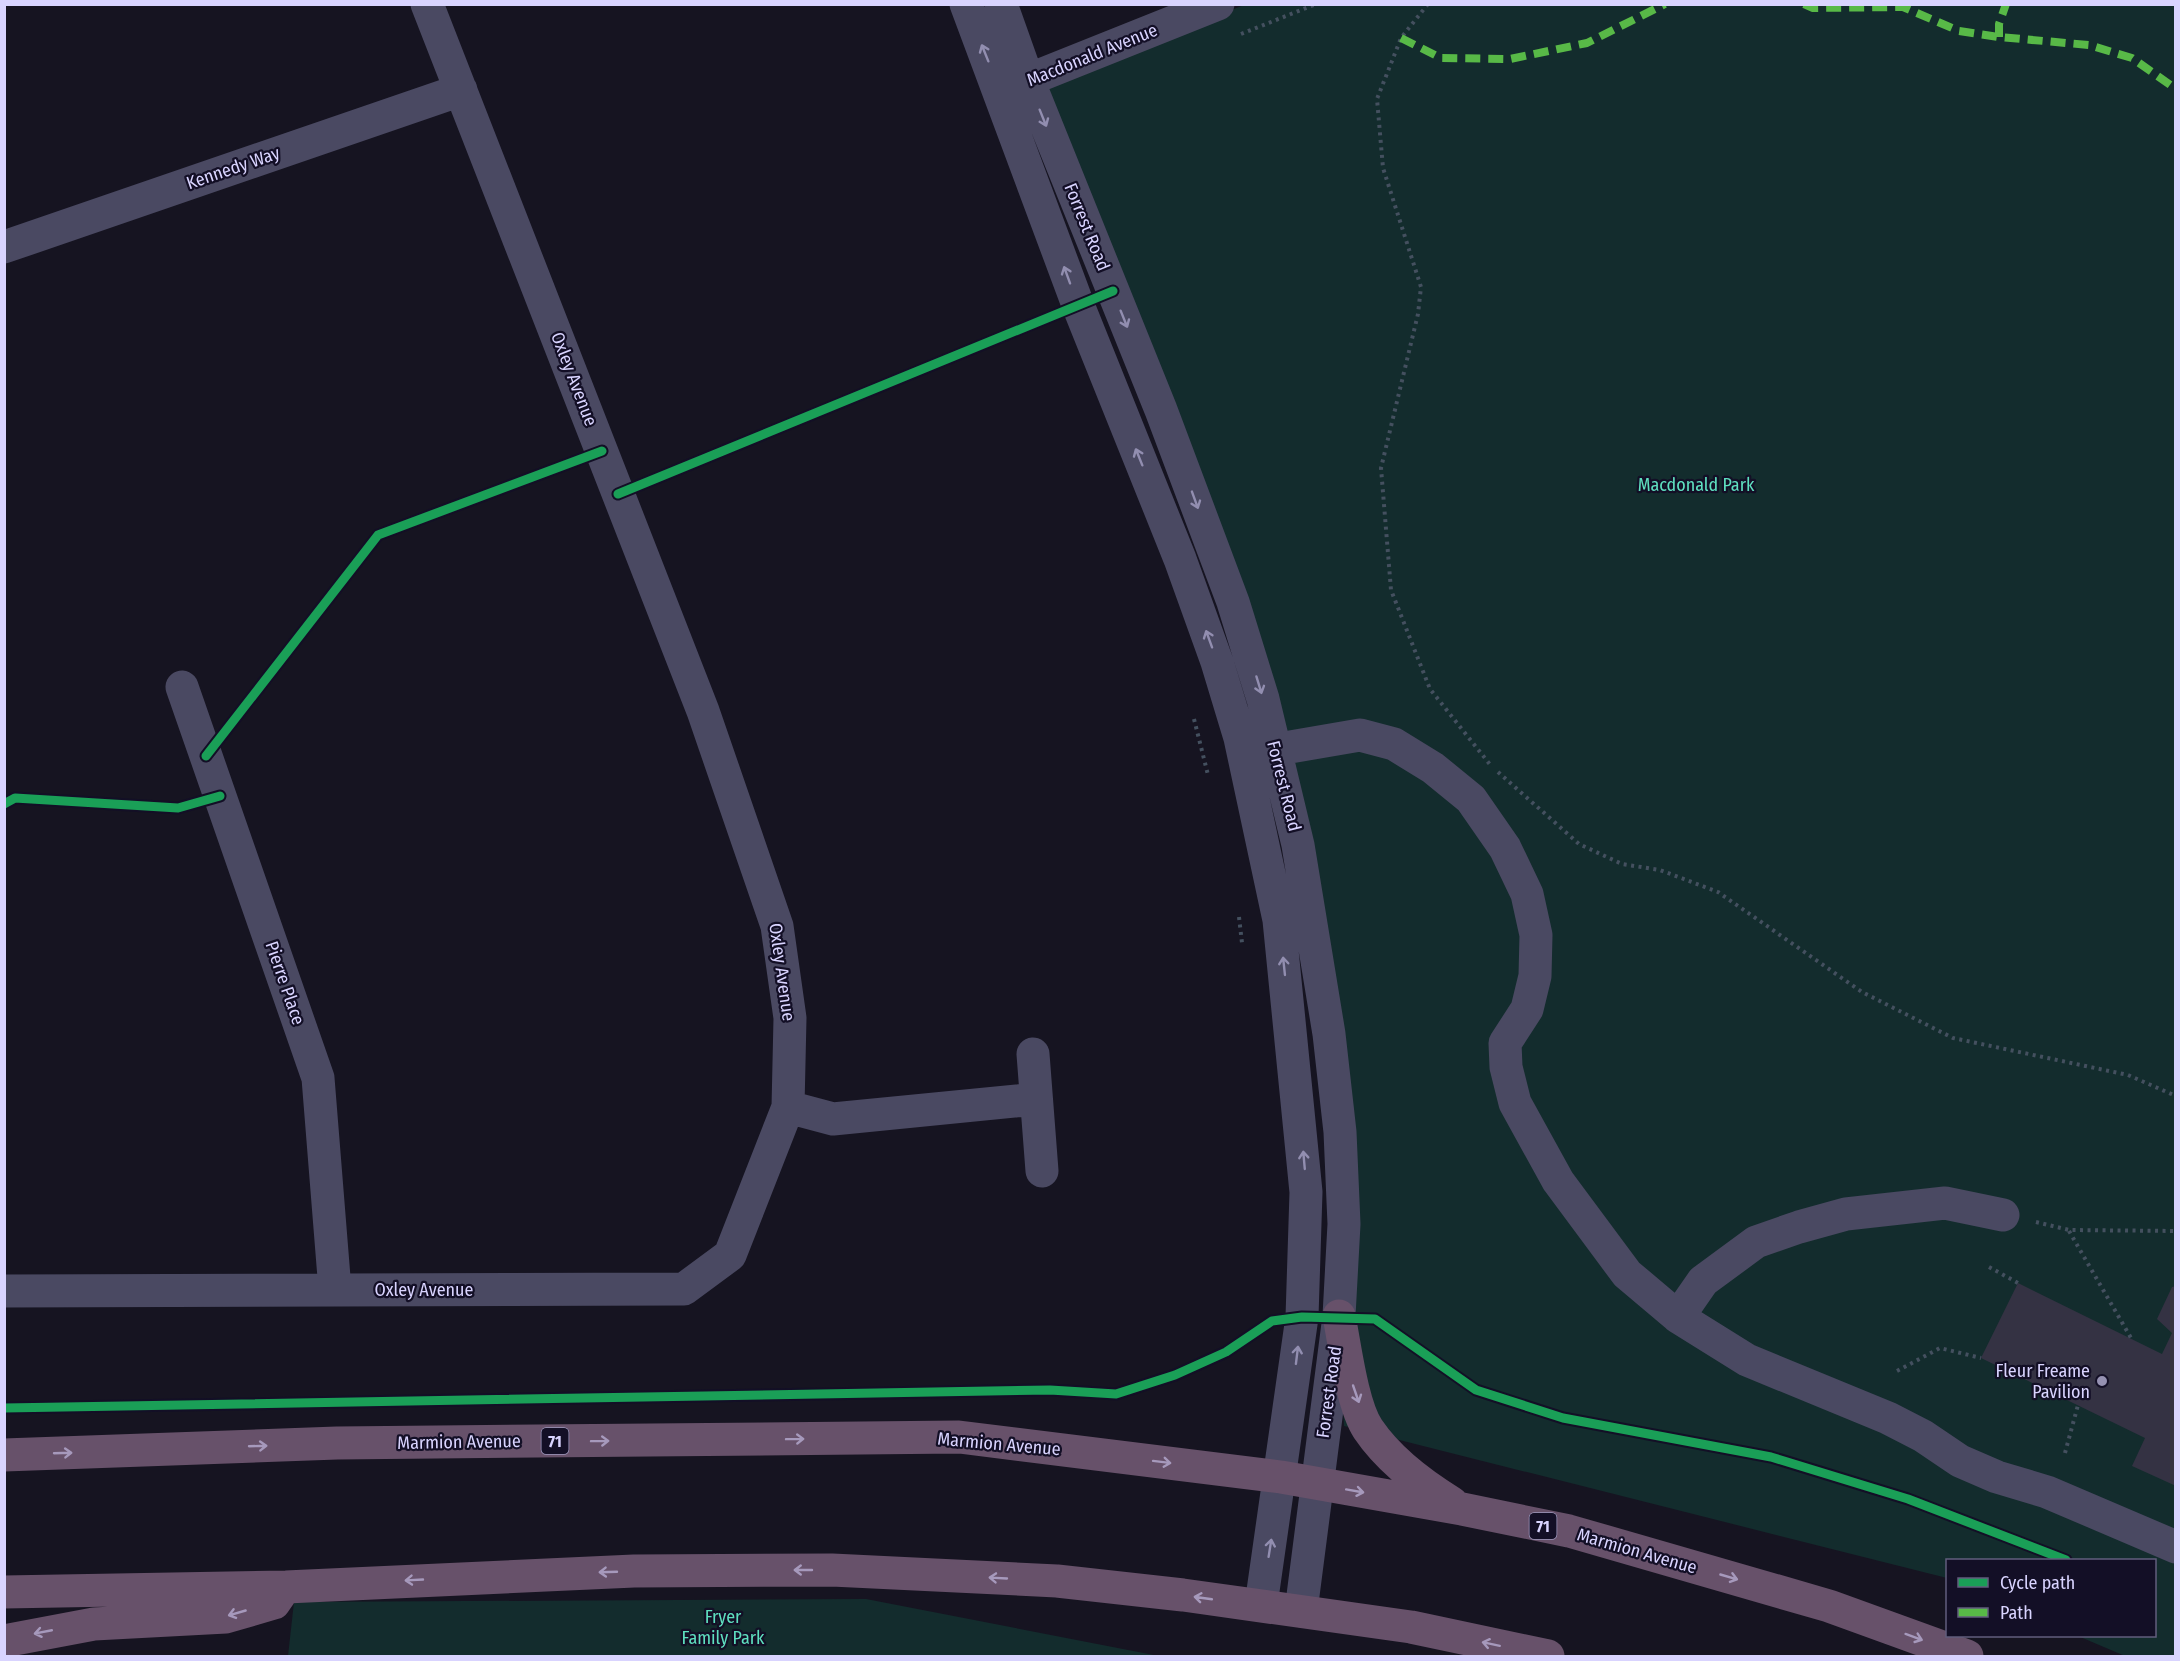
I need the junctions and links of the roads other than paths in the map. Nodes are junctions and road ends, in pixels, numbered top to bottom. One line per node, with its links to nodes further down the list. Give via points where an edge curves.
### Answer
1 (427, 4): 6 (street, Oxley Avenue)
2 (966, 4): 5 (street, Forrest Road, one-way to 2)
3 (1001, 4): 5 (street, Forrest Road)
4 (1218, 4): 5 (street, Macdonald Avenue)
5 (1014, 86): 9 (street, Forrest Road, via 1161,410 1233,602)
6 (460, 90): 7 (street, Kennedy Way); 12 (street, Oxley Avenue, via 703,711 777,926 790,1018)
7 (4, 247)
8 (182, 687): 15 (street, Pierre Place, via 318,1078)
9 (1260, 752): 17 (street, Forrest Road, via 1298,845 1331,1056 1340,1132 1344,1224); 18 (street, via 1360,735 1394,744 1433,768 1471,799 1505,848 1523,885 1536,935 1535,975 1527,1009 1505,1043 1506,1067 1515,1102 1558,1181 1627,1274); 20 (street, Forrest Road, one-way to 9, via 1302,1317 1306,1192)
10 (1033, 1054): 11 (street)
11 (1036, 1099): 12 (street, via 833,1119); 13 (street)
12 (788, 1107): 15 (street, Oxley Avenue, via 730,1255 684,1289)
13 (1042, 1171)
14 (2003, 1215): 18 (street, via 1945,1203 1846,1214 1799,1227 1756,1242 1703,1281)
15 (335, 1290): 16 (street, Oxley Avenue)
16 (4, 1291)
17 (1340, 1316): 21 (street, Forrest Road); 22 (highway, one-way to 22, via 1351,1381 1367,1428 1428,1488)
18 (1678, 1317): 23 (street, via 1747,1360 1888,1418 1960,1461 2047,1492)
19 (4, 1455): 20 (highway, Marmion Avenue / 71, one-way to 20, via 337,1443 959,1437)
20 (1281, 1478): 21 (highway, Marmion Avenue / 71); 26 (street, Forrest Road, one-way to 20)
21 (1317, 1485): 22 (highway, Marmion Avenue / 71, one-way to 22); 27 (street, Forrest Road)
22 (1462, 1509): 30 (highway, Marmion Avenue / 71, one-way to 30, via 1569,1532 1818,1603)
23 (2175, 1547)
24 (286, 1587): 25 (highway); 26 (highway, one-way to 24, via 1056,1581 832,1570 634,1570); 28 (highway, one-way to 28, via 274,1603 226,1617 94,1624)
25 (4, 1592)
26 (1262, 1605): 27 (highway)
27 (1301, 1611): 29 (highway, one-way to 27, via 1411,1627)
28 (4, 1641)
29 (1548, 1656)
30 (1967, 1656)

